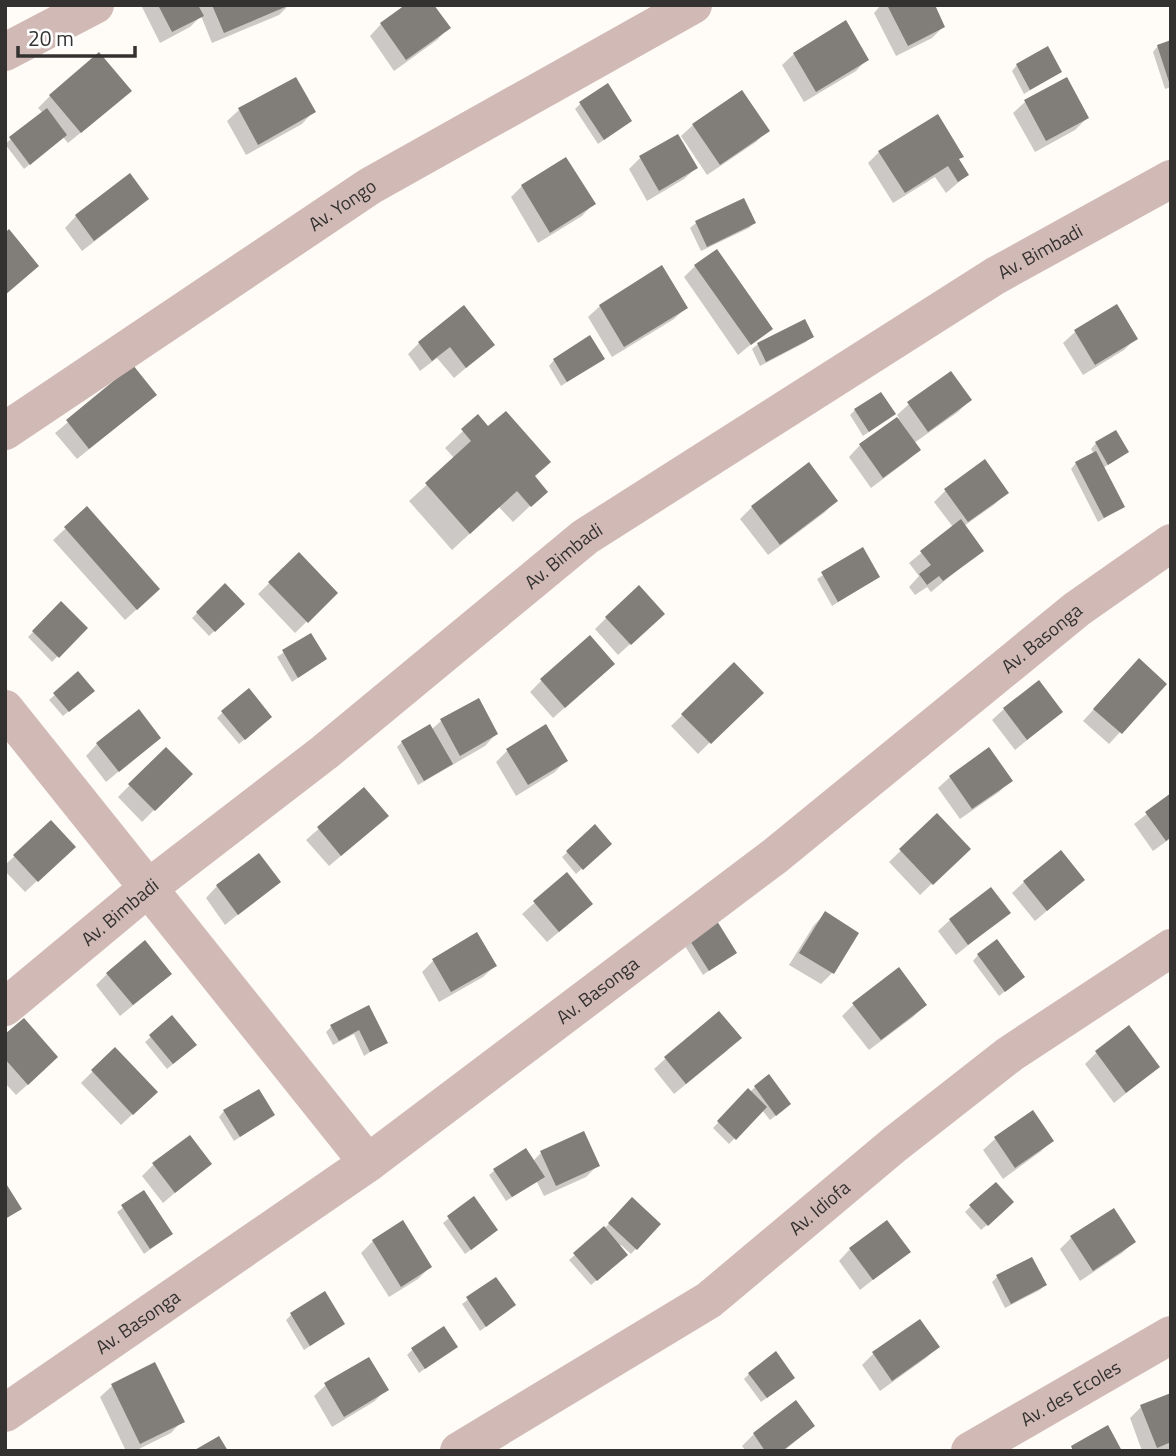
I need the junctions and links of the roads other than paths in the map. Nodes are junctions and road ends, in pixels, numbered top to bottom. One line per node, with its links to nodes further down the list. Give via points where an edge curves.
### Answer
1 (95, 5): 3 (street)
2 (693, 5): 5 (street, Av. Yongo, via 370,186)
3 (5, 52)
4 (1171, 179): 8 (street, Av. Bimbadi, via 995,276 585,537 325,752)
5 (5, 431)
6 (1171, 543): 11 (street, Av. Basonga, via 1077,609 764,864)
7 (5, 709): 8 (street)
8 (147, 890): 10 (street, Av. Bimbadi); 11 (street)
9 (1171, 948): 14 (street, Av. Idiofa, via 1010,1054 709,1300)
10 (5, 1007)
11 (368, 1163): 13 (street, Av. Basonga)
12 (1171, 1335): 15 (street, Av. des Ecoles)
13 (5, 1413)
14 (459, 1451)
15 (970, 1451)

